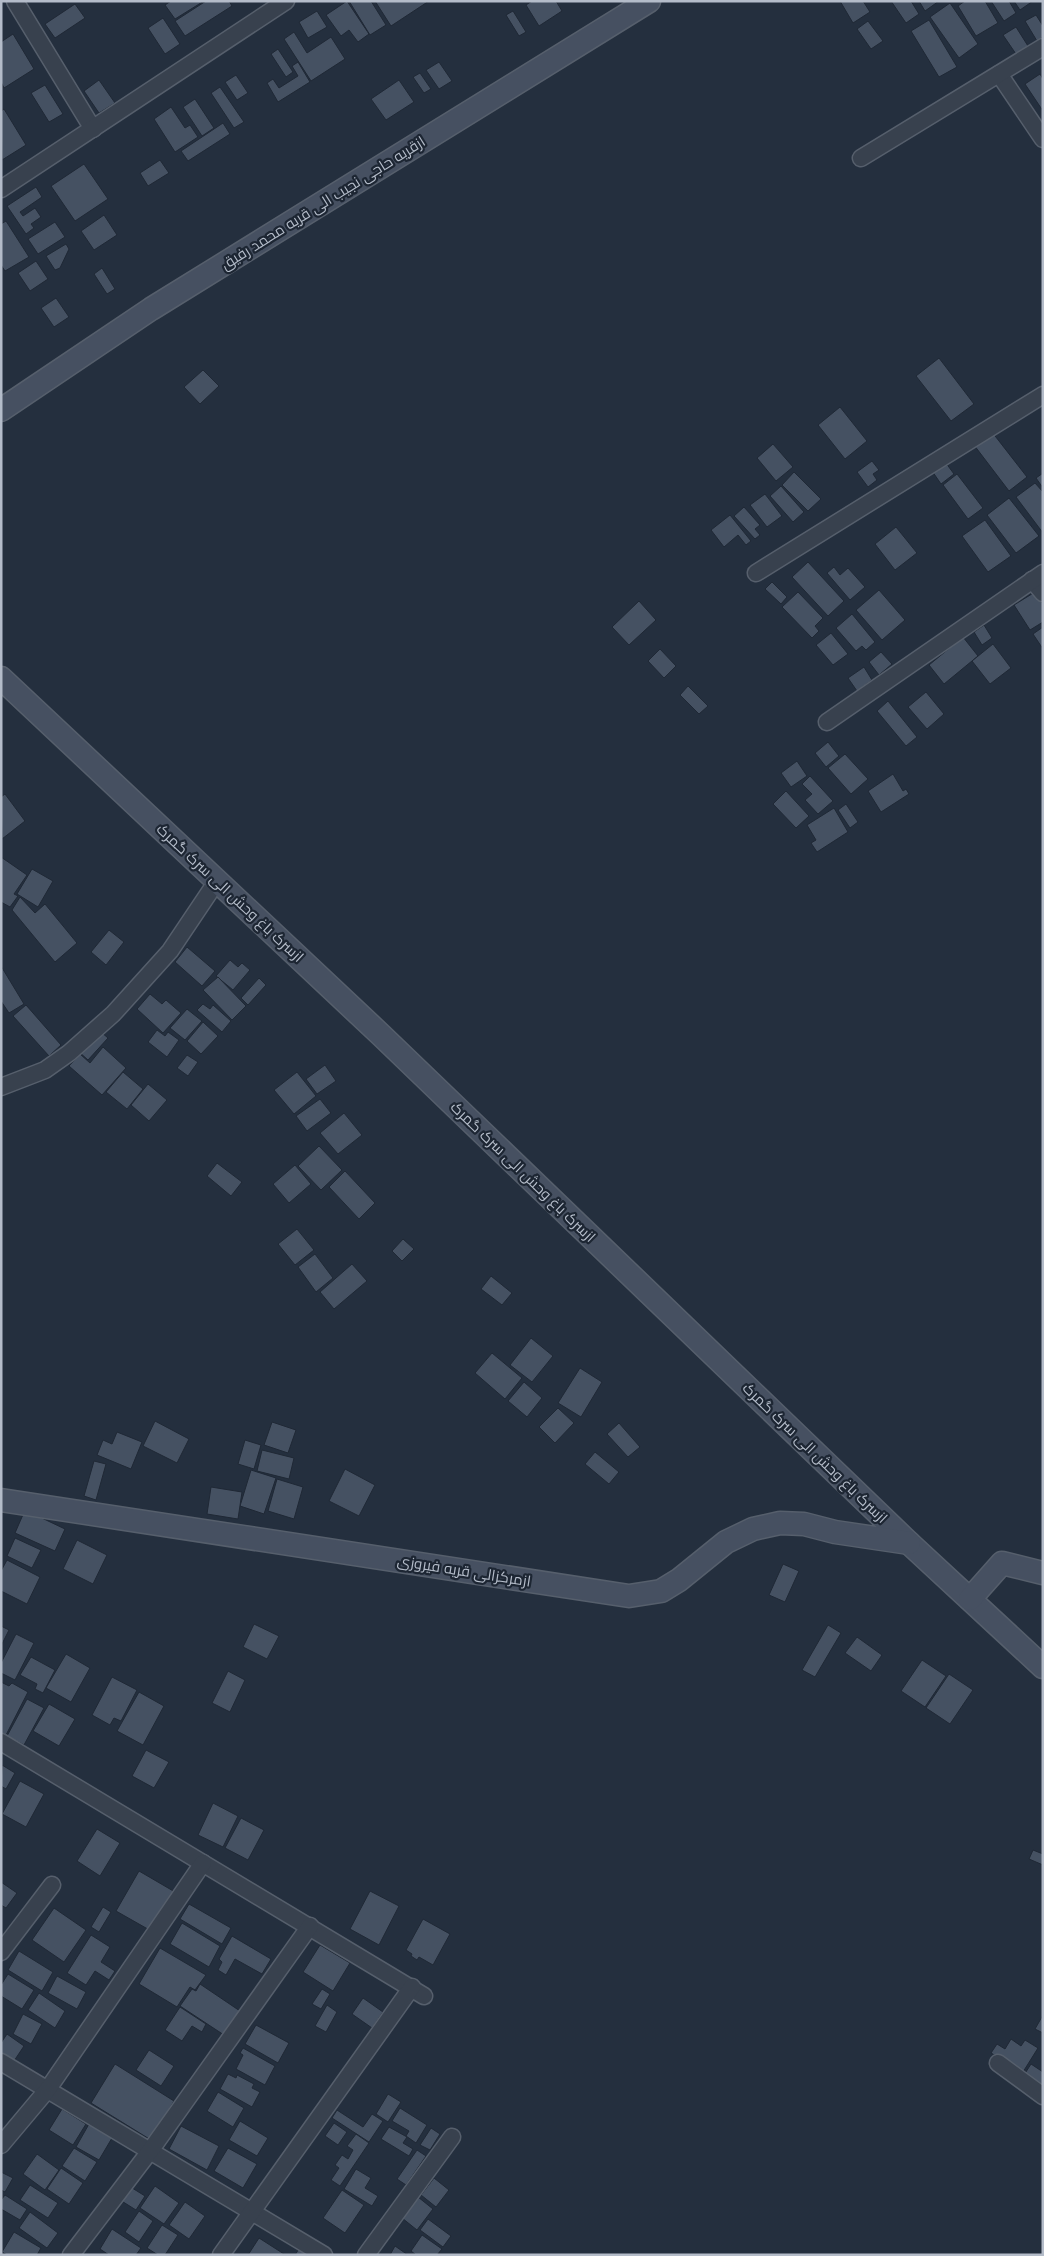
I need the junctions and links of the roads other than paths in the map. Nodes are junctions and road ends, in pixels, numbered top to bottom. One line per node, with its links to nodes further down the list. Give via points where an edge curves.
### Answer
1 (15, 1): 6 (street)
2 (286, 1): 6 (street)
3 (649, 1): 11 (main road, ازقریه حاجی نجیب الی قریه محمد رفیق, via 150,309)
4 (1043, 47): 5 (street)
5 (999, 74): 7 (street); 8 (street)
6 (93, 129): 9 (street)
7 (1043, 139)
8 (861, 158)
9 (1, 189)
10 (1043, 395): 12 (street)
11 (1, 410)
12 (756, 573)
13 (1038, 577): 14 (street); 16 (street)
14 (1043, 593)
15 (1, 678): 17 (main road, ازسرک باغ وحش الی سرک گمرک)
16 (827, 722)
17 (217, 881): 18 (street, via 170,951 113,1014 46,1070); 20 (main road, ازسرک باغ وحش الی سرک گمرک)
18 (1, 1087)
19 (1, 1500): 20 (main road, ازمرکزالی قریه فیروزی, via 630,1596 661,1591 726,1542 753,1529 780,1523 804,1524)
20 (909, 1543): 22 (main road, ازسرک باغ وحش الی سرک گمرک)
21 (1043, 1573): 22 (main road, via 1002,1563)
22 (970, 1599): 23 (main road, ازسرک باغ وحش الی سرک گمرک)
23 (1043, 1668)
24 (3, 1745): 25 (street)
25 (203, 1863): 27 (street); 31 (street)
26 (52, 1885): 28 (street)
27 (310, 1926): 35 (street); 36 (street, via 418,1991)
28 (1, 1952)
29 (1, 2062): 31 (street)
30 (998, 2063): 32 (street)
31 (48, 2089): 34 (street); 35 (street)
32 (1043, 2096)
33 (452, 2137): 40 (street)
34 (1, 2145)
35 (150, 2151): 36 (street); 37 (street)
36 (252, 2212): 38 (street); 39 (street)
37 (72, 2255)
38 (221, 2255)
39 (324, 2255)
40 (366, 2255)

